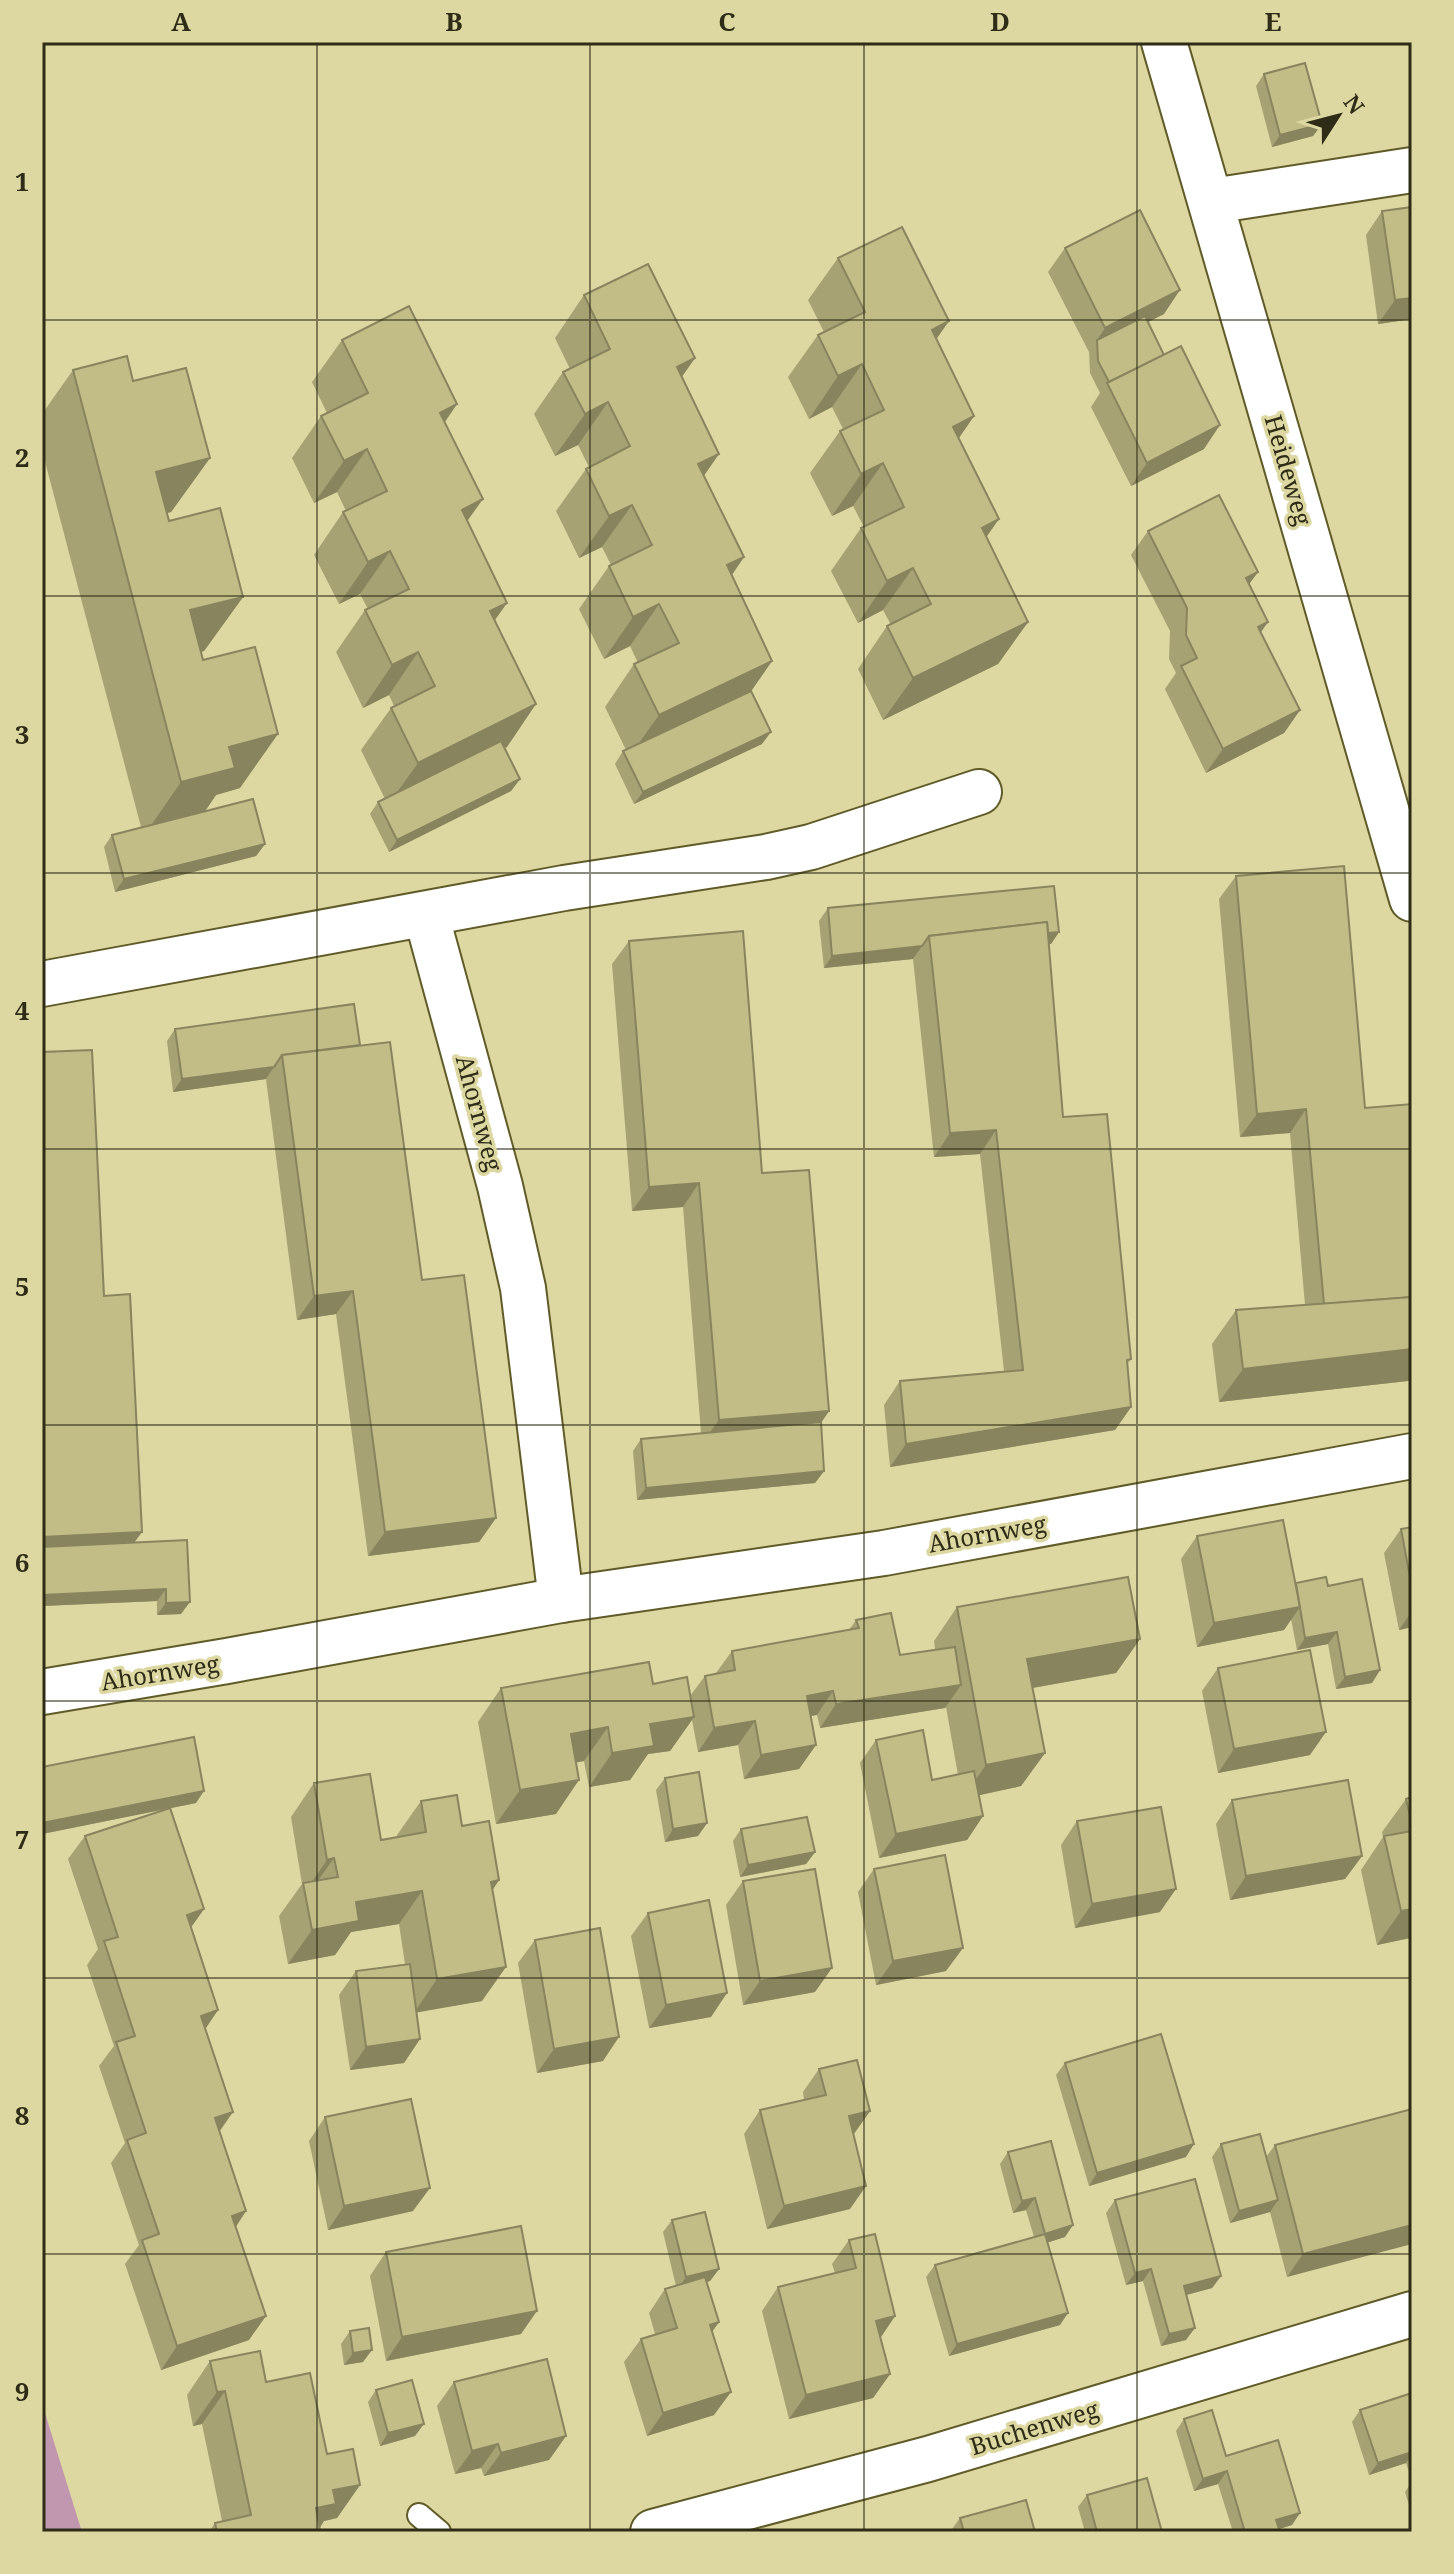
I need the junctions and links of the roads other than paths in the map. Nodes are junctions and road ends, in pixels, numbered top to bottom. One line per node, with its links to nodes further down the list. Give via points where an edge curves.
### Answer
1 (1164, 42): 3 (street, Heideweg)
2 (1412, 170): 3 (street)
3 (1212, 201): 5 (street, Heideweg)
4 (979, 792): 6 (street, via 766,857)
5 (1412, 899)
6 (426, 914): 7 (street); 9 (street, Ahornweg, via 523,1288)
7 (42, 984)
8 (1412, 1456): 9 (street, Ahornweg, via 884,1553)
9 (561, 1600): 10 (street, Ahornweg)
10 (42, 1692)
11 (1412, 2314): 14 (street, Buchenweg, via 928,2459)
12 (419, 2515): 13 (lane)
13 (439, 2532)
14 (653, 2532)

